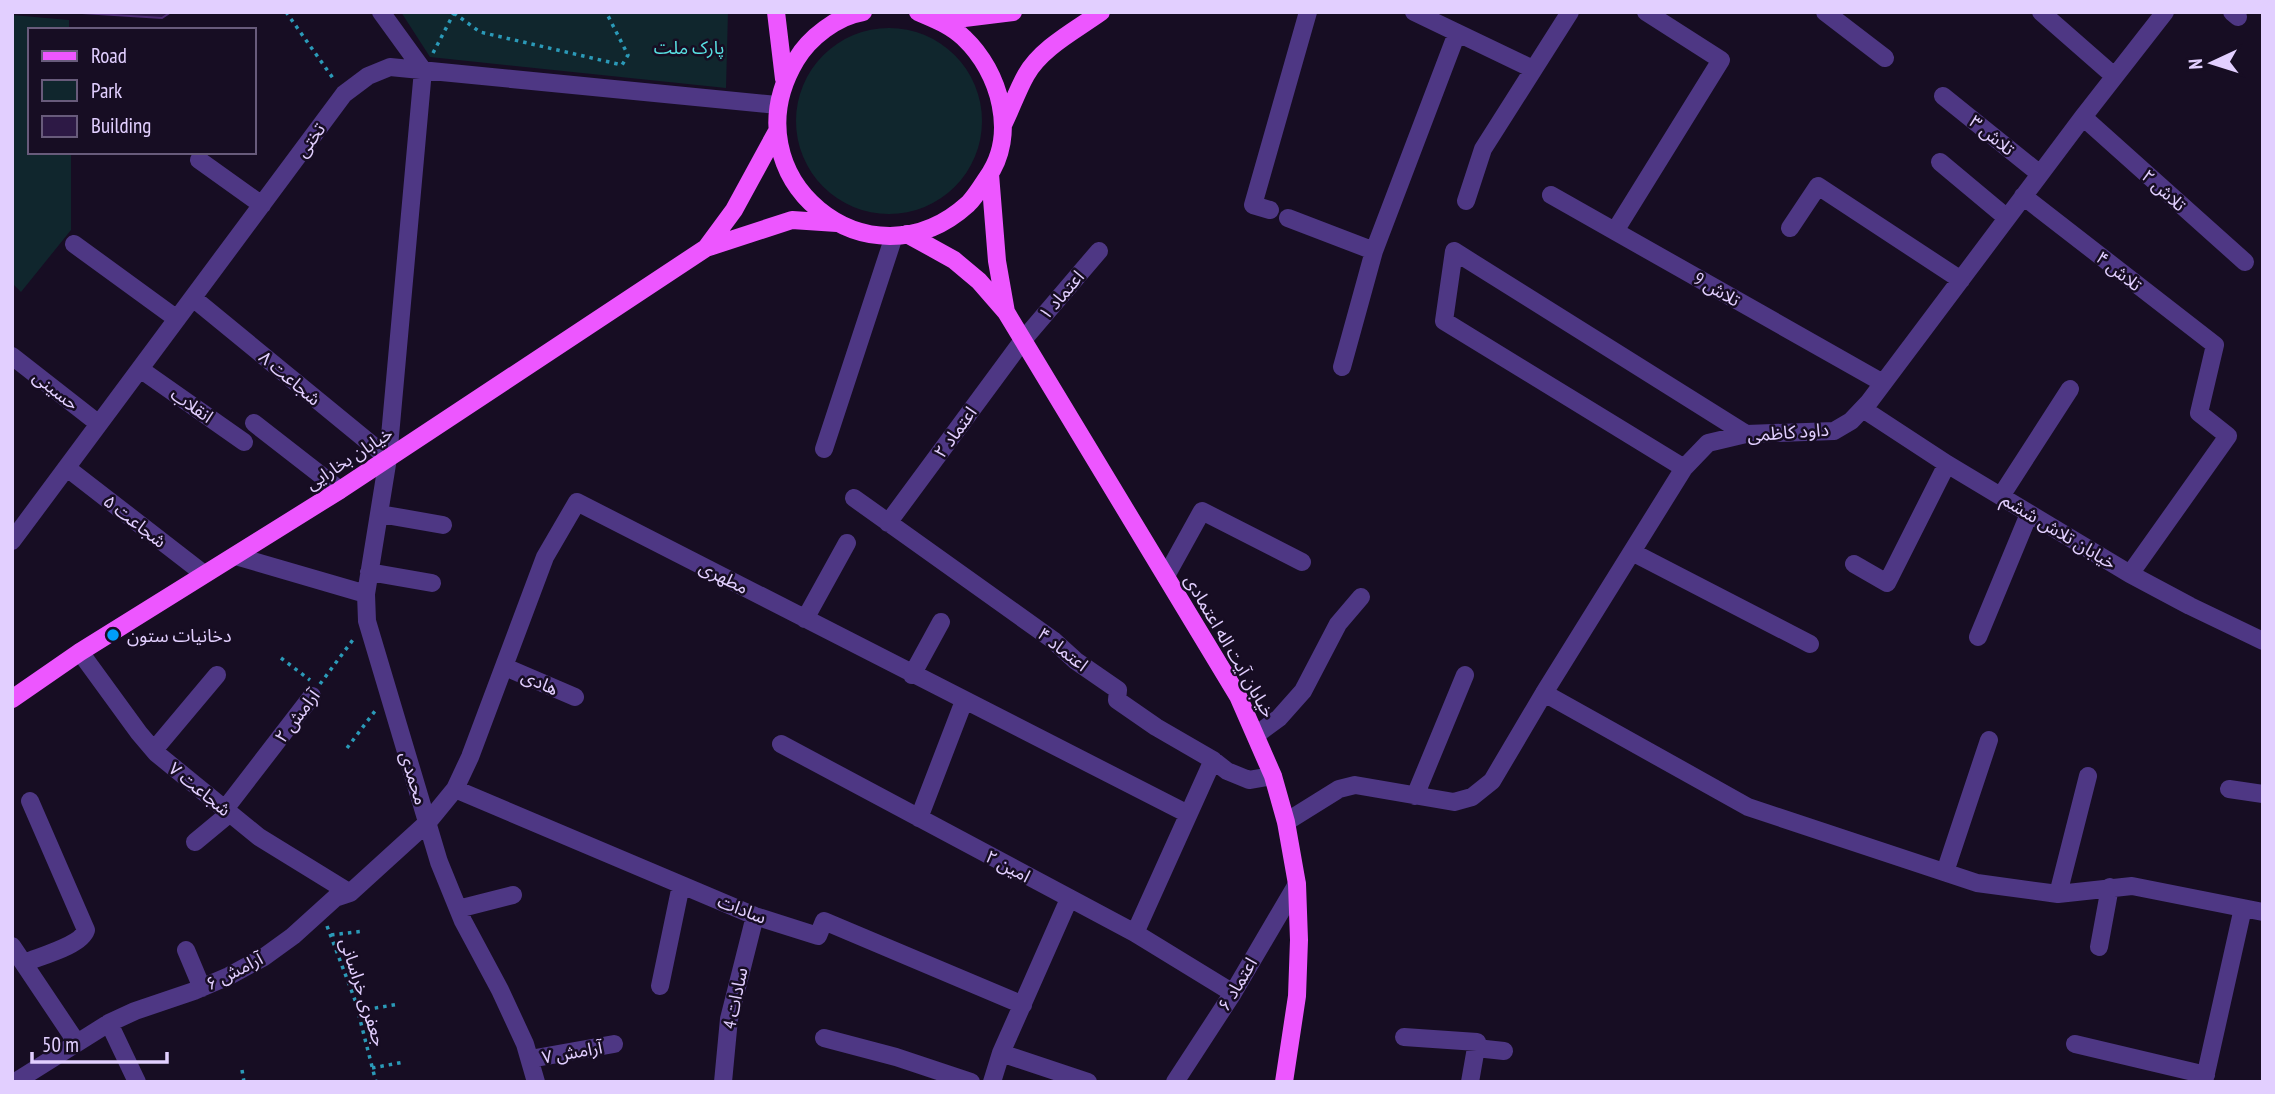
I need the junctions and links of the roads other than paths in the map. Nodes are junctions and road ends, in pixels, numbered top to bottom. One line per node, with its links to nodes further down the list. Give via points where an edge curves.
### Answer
1 (381, 12): 18 (street)
2 (776, 12): 20 (main road)
3 (863, 12): 20 (main road, via 827,27 802,50)
4 (918, 12): 14 (main road)
5 (1013, 12): 14 (main road)
6 (1101, 12): 24 (main road, via 1037,61)
7 (1308, 12): 34 (street, via 1254,205)
8 (1414, 12): 15 (street)
9 (1570, 12): 17 (street)
10 (1646, 12): 39 (street, via 1721,61)
11 (1825, 12): 16 (street)
12 (2040, 12): 19 (street)
13 (2165, 12): 19 (street, داود کاظمی)
14 (940, 21): 24 (main road, via 980,55 993,77)
15 (1457, 33): 17 (street); 44 (street)
16 (1885, 58)
17 (1534, 69): 32 (street, via 1483,149)
18 (424, 70): 22 (street, تختی); 33 (street, تختی, via 390,67 344,94); 62 (street, محمدی)
19 (2114, 76): 23 (street, داود کاظمی)
20 (784, 79): 22 (main road)
21 (1943, 96): 29 (street, تلاش ۳)
22 (777, 105): 25 (main road)
23 (2082, 117): 29 (street, داود کاظمی); 45 (street, تلاش ۲)
24 (1002, 129): 28 (main road)
25 (776, 133): 37 (main road, via 796,186 814,207); 42 (main road, خیابان بخارایی, via 734,210)
26 (199, 160): 33 (street)
27 (1940, 162): 36 (street)
28 (990, 174): 40 (main road, via 969,203 940,223); 48 (main road)
29 (2040, 174): 31 (street, داود کاظمی)
30 (1551, 195): 39 (street, تلاش 9)
31 (2023, 197): 36 (street, داود کاظمی); 81 (street, تلاش ۴, via 2215,345 2199,413 2228,436)
32 (1466, 201)
33 (262, 205): 47 (street, تختی)
34 (1270, 211)
35 (1288, 218): 44 (street)
36 (2007, 218): 46 (street, داود کاظمی)
37 (837, 223): 40 (main road, via 865,233); 42 (main road, خیابان بخارایی, via 792,220)
38 (1790, 228): 46 (street, via 1818,186)
39 (1615, 231): 54 (street, تلاش 9)
40 (900, 235): 48 (main road, via 954,260); 61 (street)
41 (74, 244): 49 (street)
42 (706, 248): 62 (main road, خیابان بخارایی)
43 (1099, 251): 50 (street, اعتماد ۱)
44 (1374, 251): 52 (street)
45 (2245, 262)
46 (1961, 280): 54 (street, داود کاظمی)
47 (193, 298): 49 (street, تختی); 62 (street, شجاعت ۸)
48 (1006, 312): 50 (main road, خیابان آیت اله اعتمادی)
49 (177, 319): 53 (street, تختی)
50 (1023, 340): 71 (street, اعتماد ۲); 82 (main road, خیابان آیت اله اعتمادی)
51 (12, 356): 58 (street, حسینی)
52 (1342, 366)
53 (141, 369): 58 (street, تختی); 60 (street, انقلاب)
54 (1883, 383): 56 (street, داود کاظمی)
55 (2070, 389): 67 (street)
56 (1863, 409): 59 (street, داود کاظمی, via 1834,431); 63 (street, خیابان تلاش ششم)
57 (254, 423): 66 (street)
58 (99, 424): 64 (street, تختی)
59 (1746, 434): 65 (street, داود کاظمی, via 1708,443); 65 (street, via 1454,251 1444,321)
60 (244, 442)
61 (824, 449)
62 (388, 458): 66 (main road, خیابان بخارایی); 70 (street, محمدی)
63 (1947, 464): 67 (street, خیابان تلاش ششم); 78 (street, via 1887,583)
64 (67, 467): 73 (street, تختی); 80 (street, شجاعت ۵)
65 (1684, 468): 75 (street, داود کاظمی)
66 (340, 490): 76 (main road, خیابان بخارایی)
67 (2001, 496): 69 (street, خیابان تلاش ششم)
68 (854, 498): 71 (street, اعتماد ۴)
69 (2029, 513): 81 (street, خیابان تلاش ششم); 88 (street)
70 (380, 514): 72 (street); 79 (street, محمدی)
71 (888, 523): 105 (street, اعتماد ۴, via 1118,690 1117,700 1132,711)
72 (443, 525)
73 (12, 541)
74 (847, 542): 86 (street)
75 (1632, 552): 90 (street); 97 (street, داود کاظمی)
76 (236, 556): 80 (main road, خیابان بخارایی); 84 (street)
77 (1302, 562): 82 (street, via 1202,511)
78 (1854, 564)
79 (369, 572): 83 (street); 84 (street, محمدی)
80 (204, 574): 91 (main road, خیابان بخارایی)
81 (2130, 574): 89 (street, خیابان تلاش ششم)
82 (1166, 576): 101 (main road, خیابان آیت اله اعتمادی, via 1238,696)
83 (432, 583)
84 (366, 594): 116 (street, محمدی, via 366,621)
85 (1361, 597): 101 (street, via 1338,624 1303,691)
86 (805, 620): 92 (street, مطهری, via 577,502 545,557); 94 (street, مطهری)
87 (941, 622): 94 (street)
88 (1978, 637)
89 (2263, 641)
90 (1810, 644)
91 (80, 652): 99 (main road, خیابان بخارایی); 104 (street, شجاعت ۷)
92 (505, 667): 98 (street, هادی); 108 (street, مطهری)
93 (217, 675): 104 (street)
94 (912, 675): 100 (street, مطهری)
95 (1465, 675): 111 (street)
96 (315, 691): 113 (street, آرامش ۲)
97 (1544, 693): 111 (street, داود کاظمی, via 1492,782 1472,797 1454,802); 119 (street, via 1748,807)
98 (575, 697)
99 (12, 699)
100 (964, 701): 114 (street, مطهری); 115 (street)
101 (1256, 735): 106 (main road, خیابان آیت اله اعتمادی)
102 (1989, 740): 119 (street)
103 (781, 744): 115 (street, امین ۲)
104 (154, 750): 113 (street, شجاعت ۷)
105 (1213, 760): 106 (street, اعتماد ۴, via 1249,780); 114 (street)
106 (1273, 776): 117 (main road, خیابان آیت اله اعتمادی)
107 (2088, 776): 124 (street)
108 (454, 789): 116 (street, مطهری); 121 (street, سادات)
109 (2229, 789): 110 (street)
110 (2263, 794)
111 (1415, 796): 117 (street, داود کاظمی, via 1354,785 1339,789)
112 (30, 801): 135 (street, via 86,929 75,942)
113 (228, 811): 118 (street, آرامش ۲); 123 (street, شجاعت ۷, via 259,837)
114 (1188, 814): 131 (street)
115 (919, 818): 126 (street, امین ۲)
116 (428, 822): 123 (street, آرامش ۶); 128 (street, محمدی)
117 (1286, 822): 120 (main road, خیابان آیت اله اعتمادی)
118 (195, 842)
119 (1945, 872): 124 (street, via 1977,883)
120 (1297, 884): 138 (street, اعتماد ۶); 159 (main road, خیابان آیت اله اعتمادی, via 1297,996)
121 (681, 885): 130 (street, سادات); 136 (street)
122 (2110, 887): 124 (street); 127 (street, via 2132,886); 133 (street)
123 (350, 893): 137 (street, آرامش ۶, via 335,898 279,948)
124 (2058, 894)
125 (513, 895): 128 (street)
126 (1069, 899): 131 (street, امین ۲); 139 (street)
127 (2243, 908): 129 (street); 151 (street)
128 (458, 909): 149 (street, محمدی)
129 (2263, 912)
130 (755, 916): 139 (street, سادات, via 818,936 824,920); 152 (street, سادات 4, via 729,1019)
131 (1135, 933): 138 (street, امین ۲)
132 (12, 946): 135 (street)
133 (2099, 947)
134 (186, 950): 137 (street)
135 (24, 963): 143 (street)
136 (660, 986)
137 (202, 988): 140 (street, آرامش ۶)
138 (1233, 993): 158 (street, اعتماد ۶)
139 (1023, 1004): 148 (street)
140 (109, 1023): 143 (street, آرامش ۶); 153 (street)
141 (1404, 1037): 146 (street)
142 (824, 1038): 155 (street)
143 (77, 1043): 150 (street, آرامش ۶)
144 (614, 1044): 149 (street, آرامش ۷)
145 (2075, 1044): 151 (street)
146 (1477, 1045): 147 (street); 160 (street)
147 (1504, 1051)
148 (1001, 1053): 156 (street); 157 (street)
149 (530, 1059): 154 (street, محمدی)
150 (16, 1074)
151 (2205, 1079)
152 (726, 1081)
153 (137, 1082)
154 (536, 1082)
155 (971, 1082)
156 (992, 1082)
157 (1088, 1082)
158 (1175, 1082)
159 (1284, 1082)
160 (1471, 1082)

